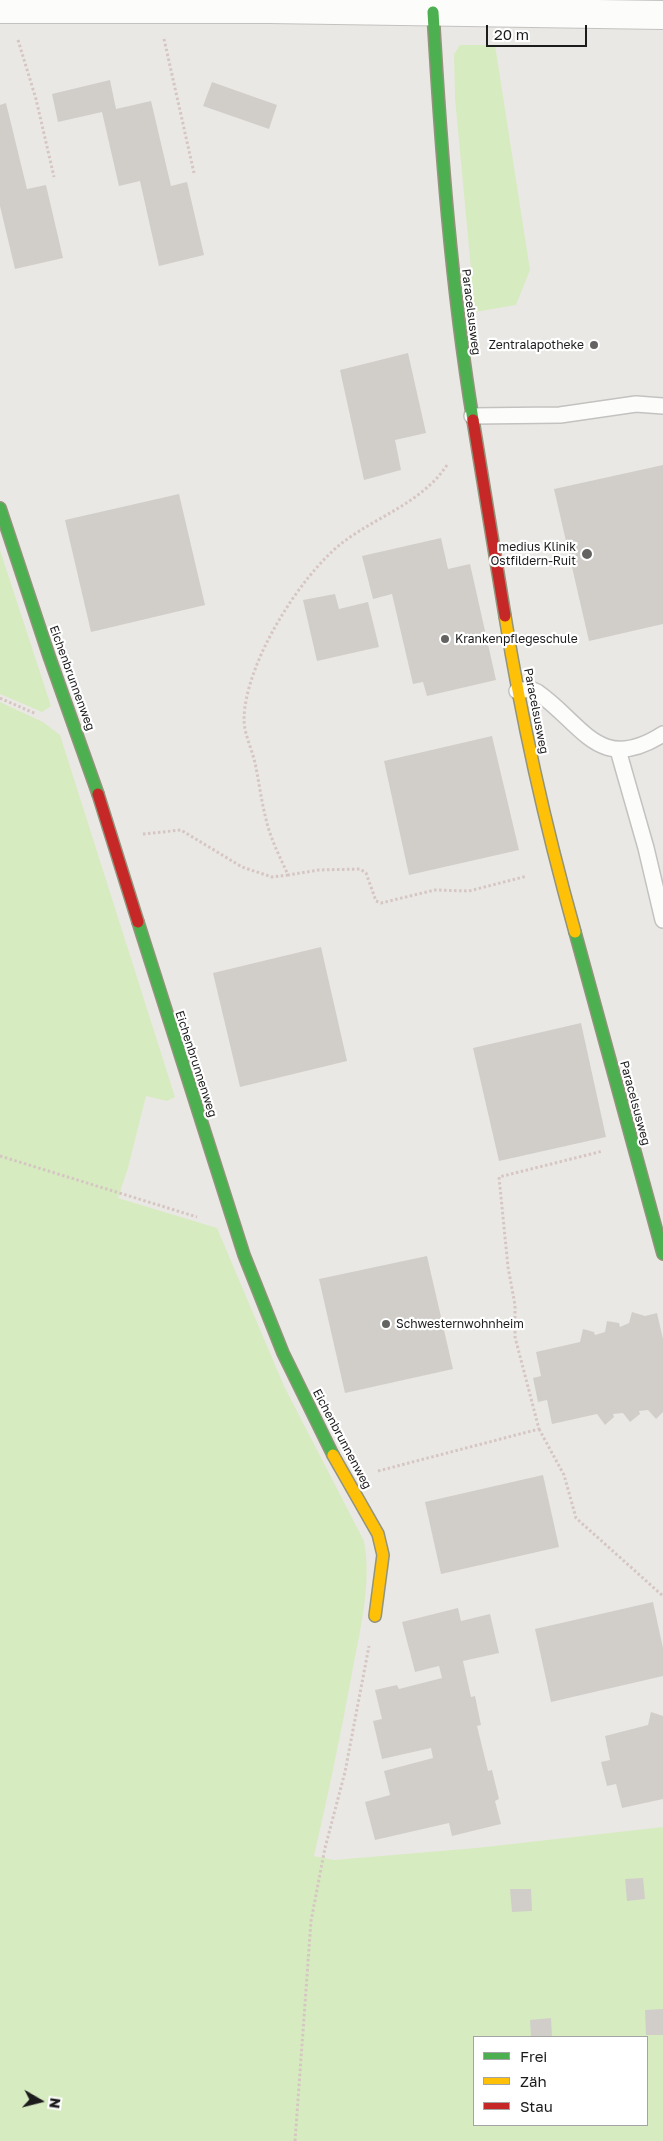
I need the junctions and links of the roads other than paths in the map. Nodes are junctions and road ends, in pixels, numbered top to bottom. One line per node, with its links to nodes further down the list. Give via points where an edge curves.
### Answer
1 (372, 5): 2 (street); 3 (street)
2 (4, 9)
3 (433, 12): 4 (street); 6 (street, Paracelsusweg, via 453,281)
4 (663, 15)
5 (663, 406): 6 (lane, via 636,404 560,415)
6 (472, 416): 8 (street, Paracelsusweg)
7 (0, 508): 13 (street, Eichenbrunnenweg, via 48,656 112,834 234,1227 283,1353 374,1526 382,1548)
8 (517, 691): 10 (lane, via 534,690 593,742); 12 (street, Paracelsusweg, via 557,867)
9 (663, 734): 10 (lane, via 638,746)
10 (618, 750): 11 (lane)
11 (663, 920)
12 (663, 1254)
13 (375, 1616)

